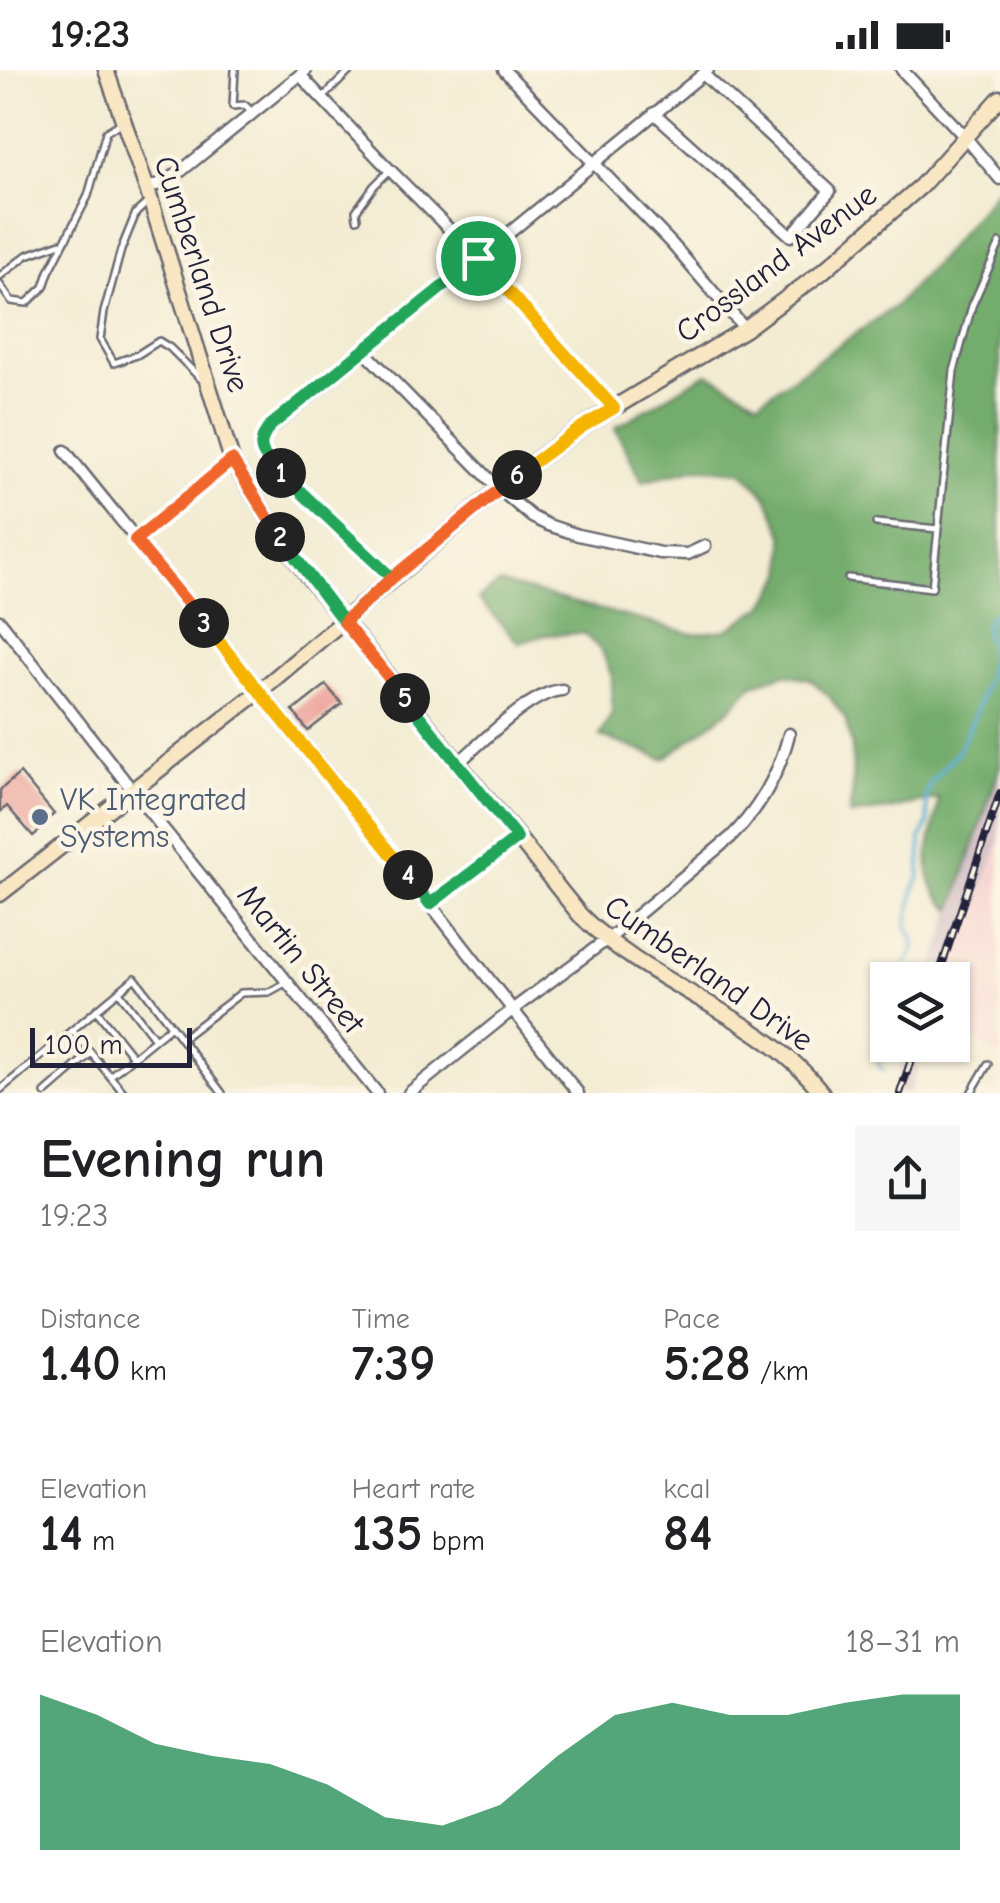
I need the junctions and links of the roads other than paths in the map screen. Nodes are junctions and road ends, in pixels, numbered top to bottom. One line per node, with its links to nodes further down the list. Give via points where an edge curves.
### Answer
1 (106, 70): 12 (main road, Cumberland Drive)
2 (235, 70): 10 (lane, via 233,106 245,105)
3 (351, 70): 8 (lane)
4 (504, 70): 14 (street)
5 (902, 70): 13 (street)
6 (303, 72): 8 (street); 10 (street)
7 (705, 72): 11 (street); 11 (street, via 830,192 790,236)
8 (322, 98): 15 (street)
9 (1000, 98): 13 (main road, Crossland Avenue)
10 (252, 113): 17 (street)
11 (654, 113): 14 (street)
12 (124, 121): 17 (main road, Cumberland Drive); 19 (lane, via 106,132 88,196)
13 (966, 138): 16 (street); 24 (main road, Crossland Avenue, via 884,220)
14 (594, 163): 21 (street); 24 (street)
15 (390, 170): 18 (lane, via 356,210); 21 (street)
16 (1000, 179)
17 (149, 194): 26 (main road, Cumberland Drive); 26 (lane, via 120,250 100,339 114,363 159,340)
18 (357, 219)
19 (64, 242): 22 (lane, via 28,255); 23 (lane, via 44,287 27,303 11,301)
20 (1000, 243): 32 (lane, via 954,370)
21 (478, 258): 25 (street); 27 (street)
22 (0, 276)
23 (0, 286)
24 (744, 329): 27 (main road, Crossland Avenue)
25 (364, 350): 30 (street); 35 (street, via 270,426 260,446)
26 (209, 386): 29 (main road, Cumberland Drive)
27 (614, 408): 30 (main road, Crossland Avenue)
28 (66, 451): 33 (street)
29 (232, 460): 33 (street); 38 (main road, Cumberland Drive)
30 (499, 489): 34 (street, via 532,516 578,535 678,555); 35 (main road, Crossland Avenue)
31 (876, 523): 32 (lane)
32 (938, 529): 36 (lane, via 932,588)
33 (135, 540): 39 (street)
34 (704, 546)
35 (392, 578): 38 (main road, Crossland Avenue)
36 (848, 578)
37 (0, 621): 43 (street, Martin Street)
38 (344, 622): 39 (main road, Crossland Avenue); 42 (main road, Cumberland Drive)
39 (261, 690): 43 (main road, Crossland Avenue); 46 (street)
40 (562, 690): 42 (street, via 537,697)
41 (789, 734): 47 (street, via 776,774 748,819)
42 (457, 764): 44 (main road, Cumberland Drive)
43 (132, 790): 45 (main road, Crossland Avenue); 48 (street, Martin Street)
44 (517, 838): 46 (lane); 47 (main road, Cumberland Drive)
45 (0, 894)
46 (430, 904): 51 (street)
47 (606, 940): 51 (street); 67 (main road, Cumberland Drive, via 785,1053)
48 (287, 982): 55 (lane, via 270,992 240,992); 64 (street, Martin Street)
49 (119, 992): 50 (lane); 52 (lane, via 135,978); 54 (lane)
50 (96, 1010): 53 (lane); 57 (lane)
51 (512, 1010): 65 (street); 66 (street)
52 (171, 1026): 54 (lane); 55 (lane)
53 (72, 1030): 56 (lane); 60 (lane)
54 (155, 1039): 57 (lane)
55 (181, 1039): 63 (lane)
56 (91, 1053): 59 (lane); 61 (lane)
57 (134, 1057): 59 (lane)
58 (988, 1064): 68 (lane)
59 (110, 1076): 62 (lane)
60 (0, 1090)
61 (44, 1093)
62 (124, 1093)
63 (222, 1093)
64 (376, 1093)
65 (410, 1093)
66 (578, 1093)
67 (822, 1093)
68 (971, 1093)

